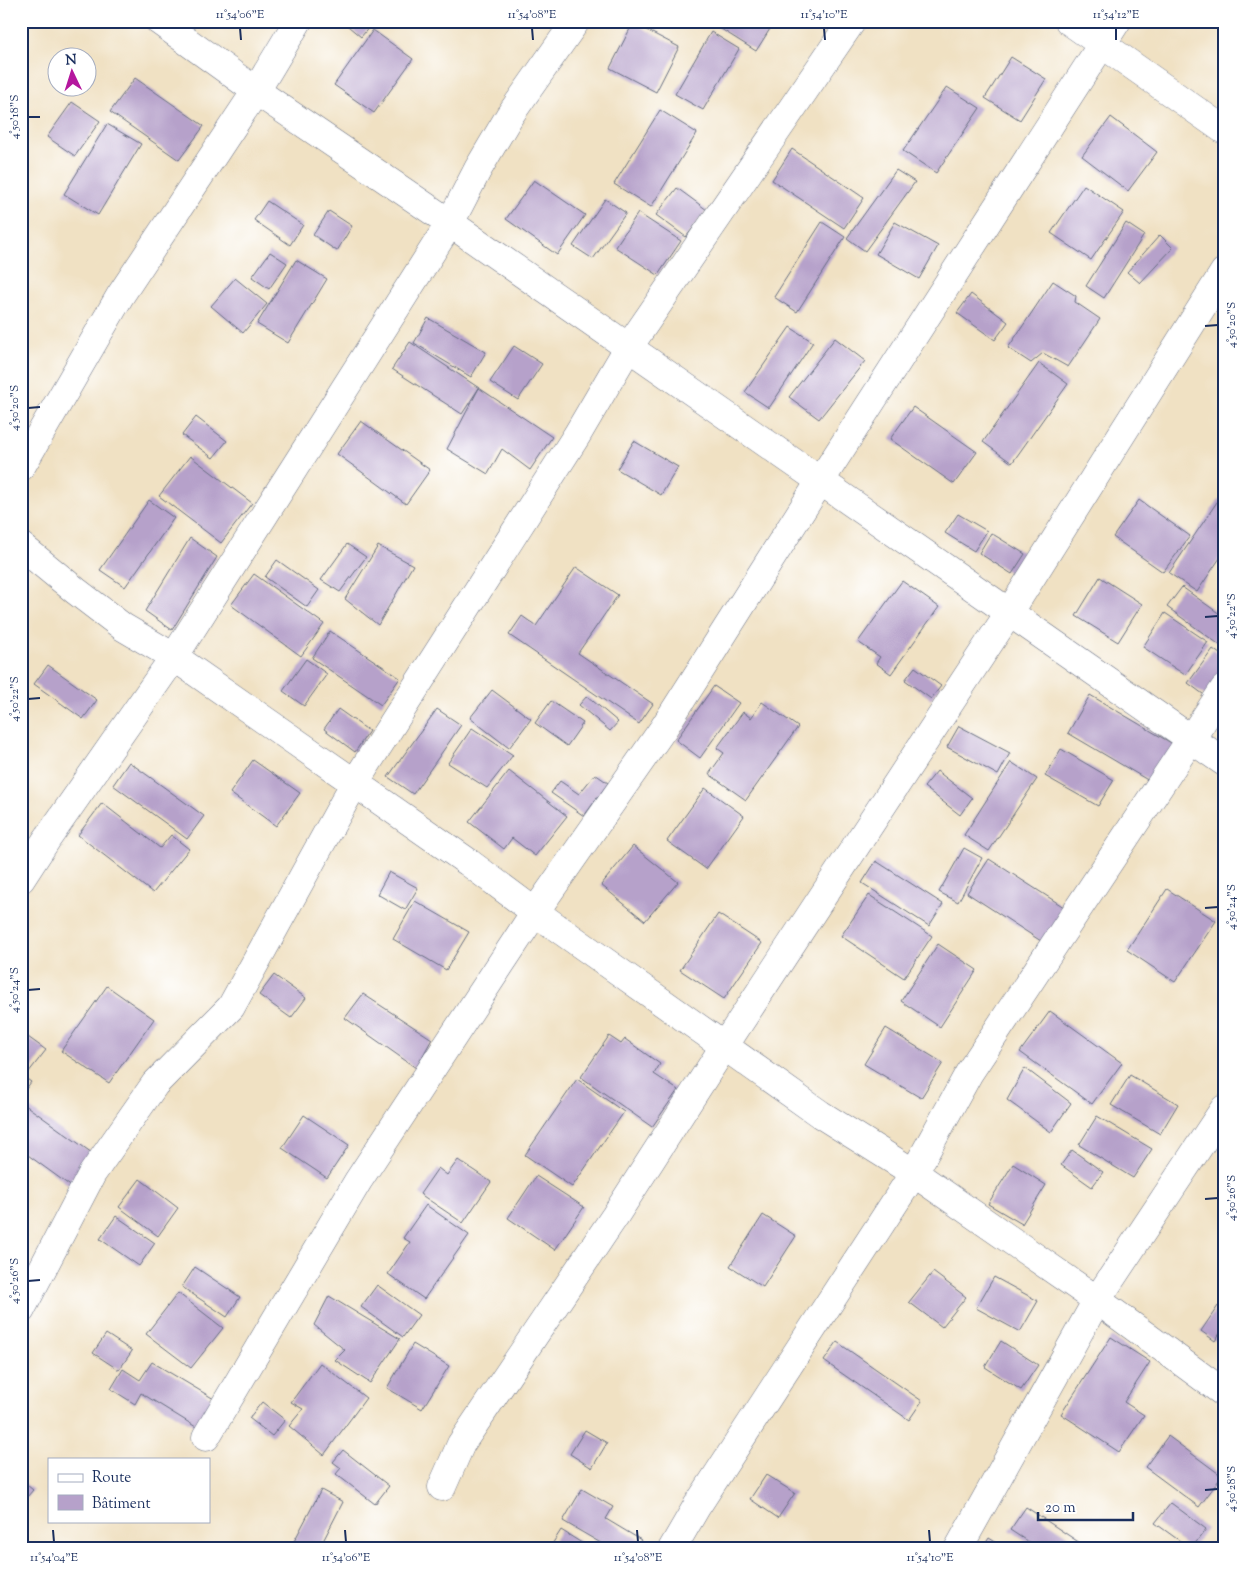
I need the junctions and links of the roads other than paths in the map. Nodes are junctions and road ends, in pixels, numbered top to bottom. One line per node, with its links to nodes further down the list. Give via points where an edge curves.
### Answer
1 (159, 21): 8 (street)
2 (298, 21): 8 (street)
3 (576, 21): 10 (street, via 510,116)
4 (852, 21): 12 (street)
5 (1069, 21): 7 (street)
6 (1117, 21): 7 (street)
7 (1102, 45): 9 (street); 14 (street)
8 (256, 91): 10 (street); 13 (street, via 120,296)
9 (1224, 130)
10 (450, 223): 12 (street); 17 (street)
11 (1224, 272): 16 (street)
12 (628, 348): 14 (street); 21 (street, via 577,435)
13 (21, 467)
14 (821, 480): 16 (street); 23 (street, via 663,730)
15 (21, 546): 17 (street, via 123,627)
16 (1009, 613): 19 (street); 24 (street)
17 (174, 657): 21 (street); 22 (street)
18 (1224, 689): 19 (street)
19 (1191, 740): 20 (street); 26 (street, via 970,1073)
20 (1224, 762)
21 (354, 784): 23 (street); 28 (street, via 230,1007 155,1084 92,1174)
22 (21, 879)
23 (535, 912): 24 (street); 30 (street, via 358,1181)
24 (725, 1045): 26 (street, via 820,1114); 31 (street, via 615,1216 461,1444)
25 (1224, 1109): 27 (street)
26 (914, 1173): 27 (street); 32 (street)
27 (1097, 1300): 29 (street); 33 (street)
28 (21, 1310)
29 (1224, 1393)
30 (206, 1437)
31 (442, 1487)
32 (672, 1549)
33 (958, 1549)

